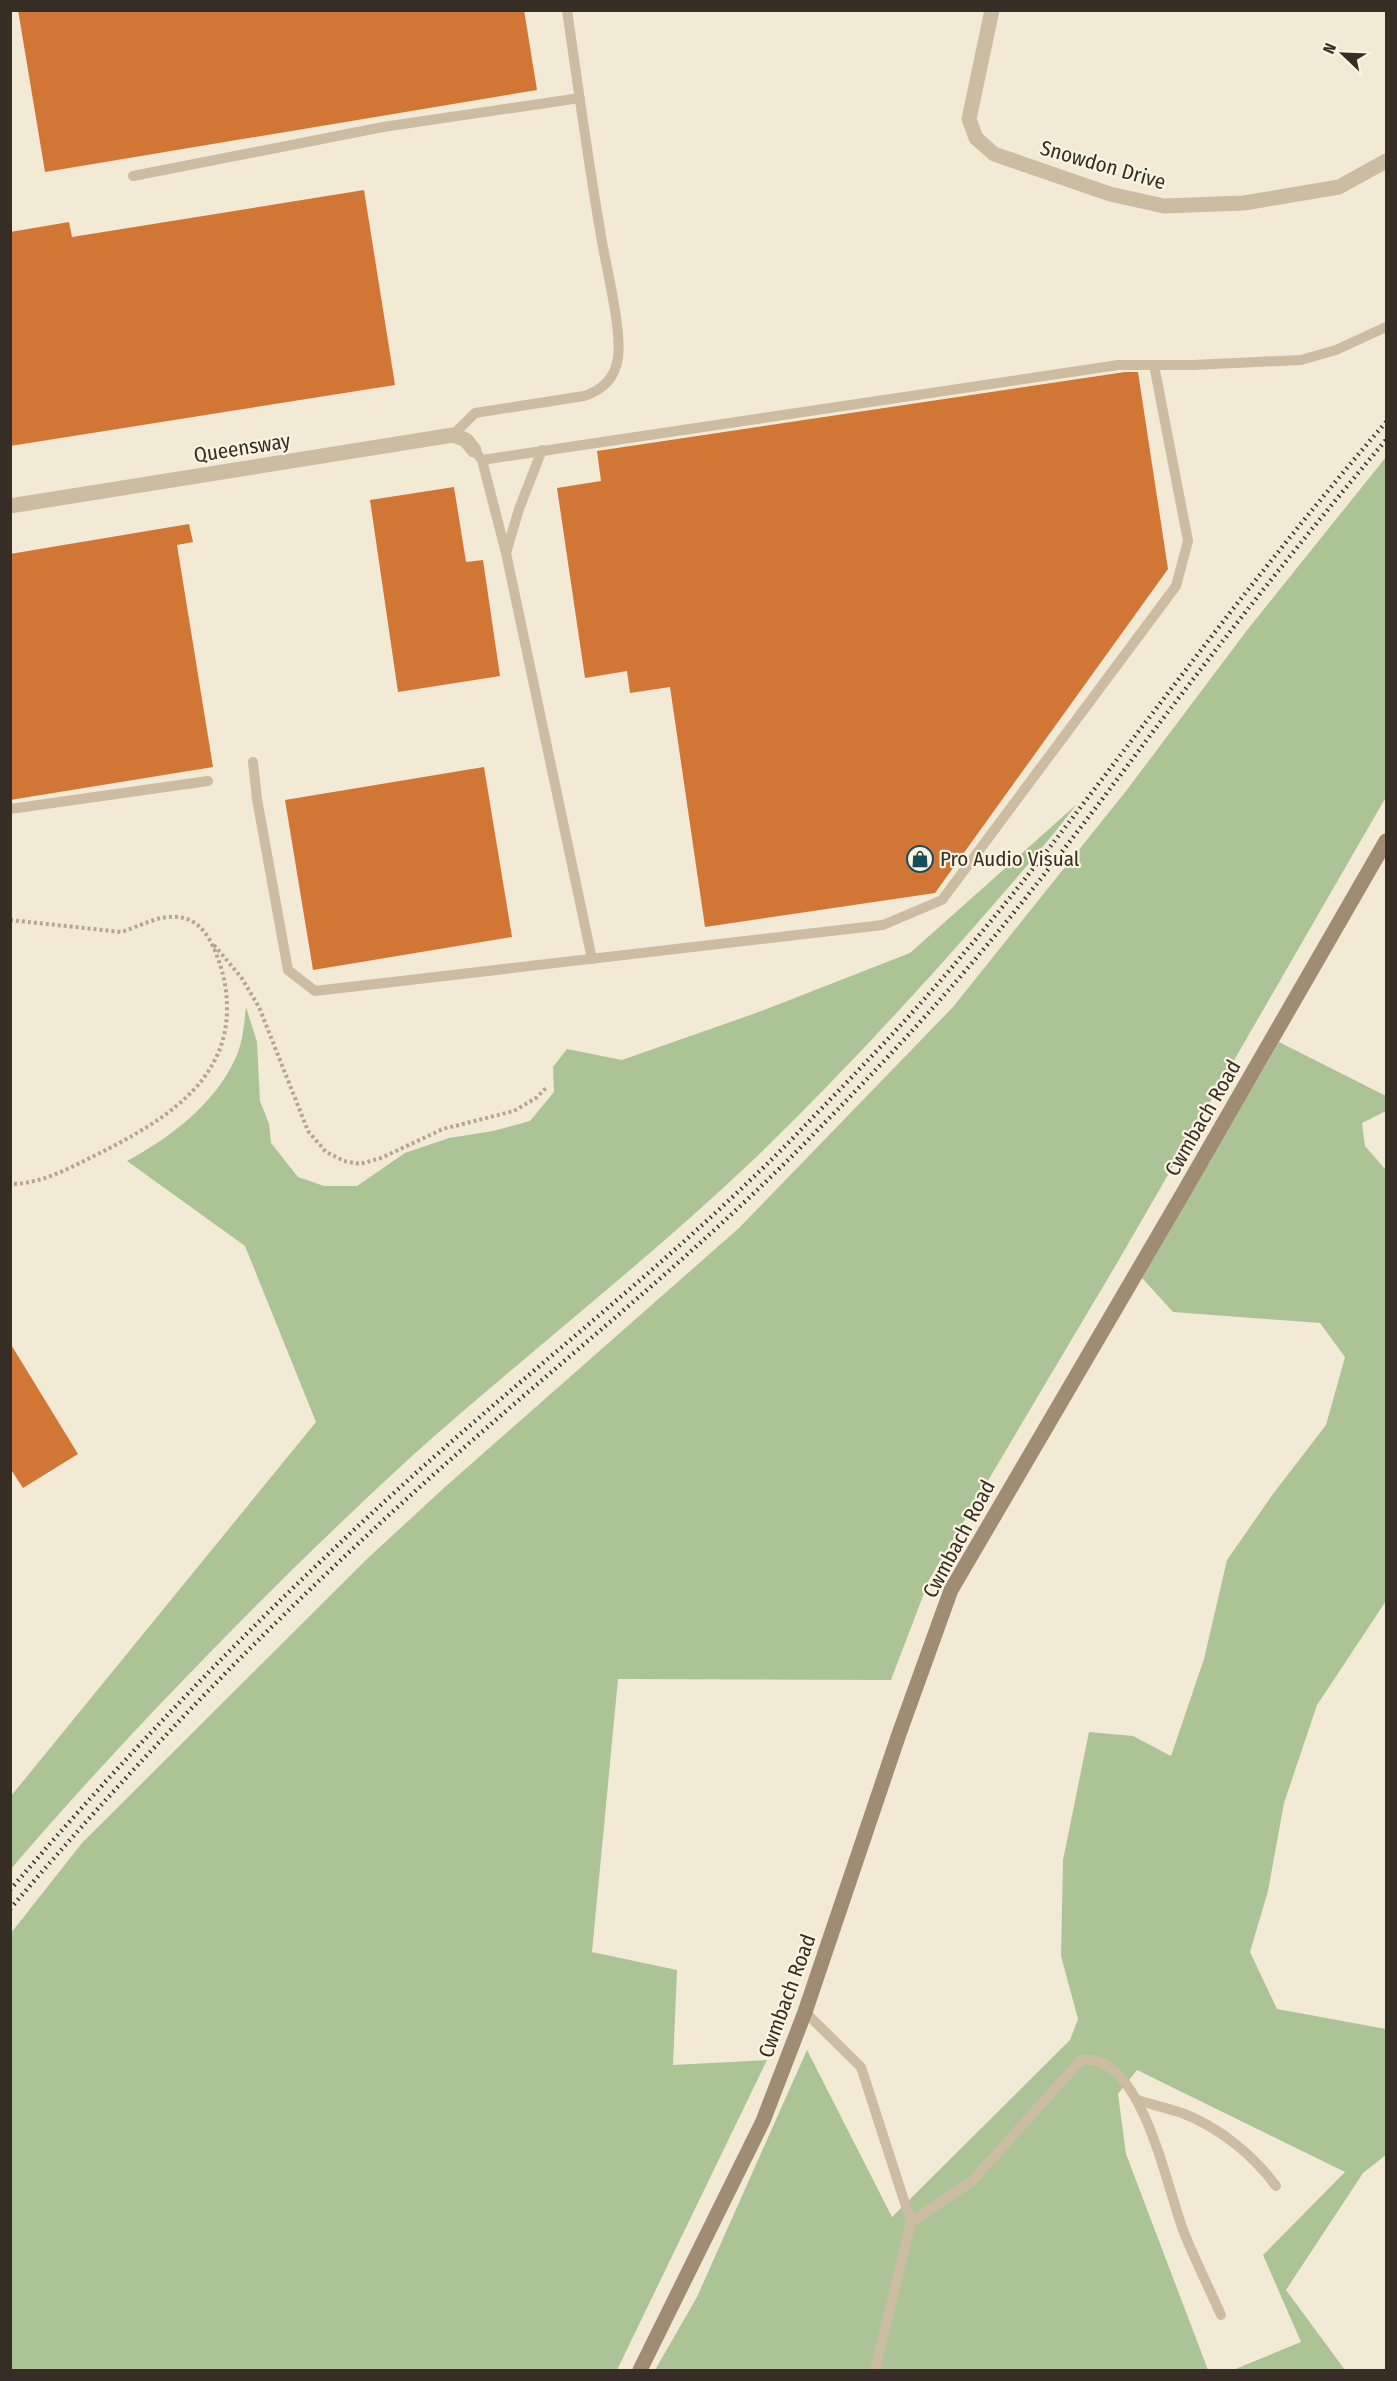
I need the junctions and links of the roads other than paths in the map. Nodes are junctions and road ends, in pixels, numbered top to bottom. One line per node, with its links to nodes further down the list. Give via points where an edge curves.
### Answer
1 (567, 10): 3 (lane)
2 (992, 10): 4 (street, Snowdon Drive, via 969,119 976,138 994,154 1110,194 1164,206 1244,203 1340,186)
3 (580, 98): 5 (lane, via 383,127); 8 (lane, via 618,334 618,358 612,375 597,393 475,413)
4 (1386, 161)
5 (133, 176)
6 (1386, 327): 7 (lane, via 1336,350 1301,360)
7 (1154, 365): 9 (lane, via 1118,365); 17 (lane, via 1188,541 1176,586 942,900 883,924)
8 (453, 435): 10 (street, via 466,440); 11 (street, Queensway)
9 (542, 450): 10 (lane); 12 (lane)
10 (478, 455): 12 (lane)
11 (10, 506)
12 (506, 553): 17 (lane)
13 (253, 762): 17 (lane, via 288,970 315,991)
14 (208, 781): 15 (lane)
15 (10, 809)
16 (1386, 841): 18 (main road, Cwmbach Road, via 951,1590)
17 (592, 958)
18 (805, 2012): 21 (lane, via 861,2067); 23 (main road, Cwmbach Road, via 763,2121)
19 (1138, 2100): 20 (lane, via 1184,2114 1219,2133 1261,2166); 21 (lane, via 1117,2073 1091,2059 1081,2060 972,2181); 22 (lane, via 1184,2234)
20 (1276, 2186)
21 (910, 2222): 24 (lane)
22 (1221, 2315)
23 (640, 2370)
24 (875, 2370)

